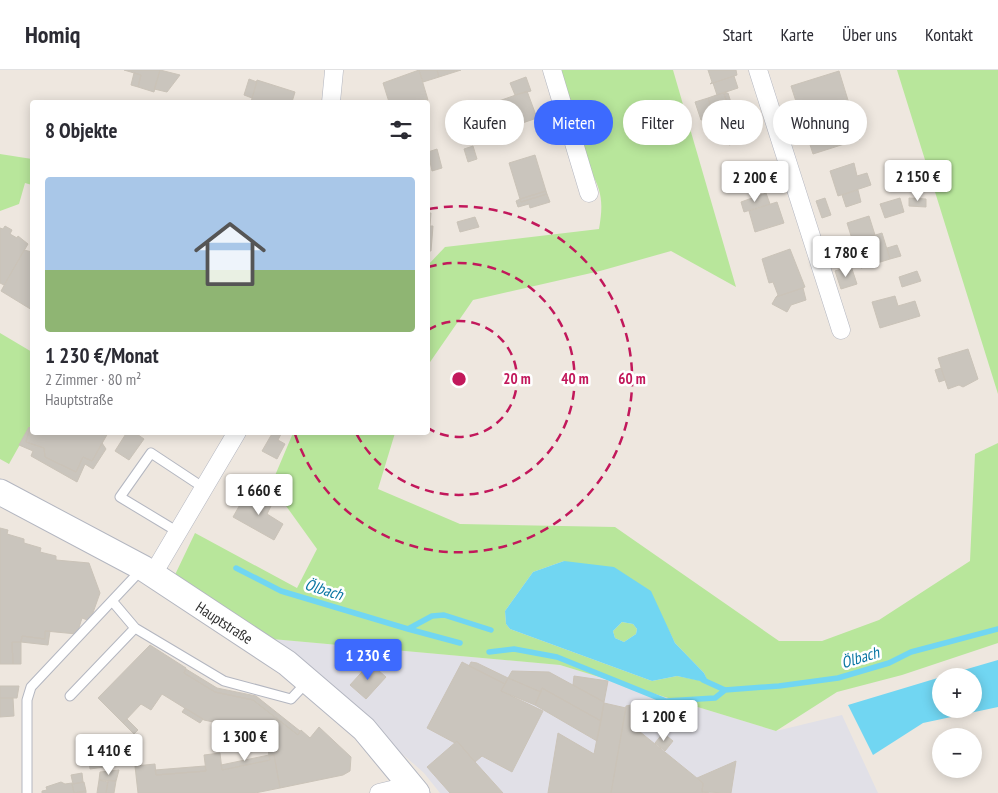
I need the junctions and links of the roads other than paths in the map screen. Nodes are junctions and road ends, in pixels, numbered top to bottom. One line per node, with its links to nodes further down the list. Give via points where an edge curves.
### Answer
1 (334, 70): 4 (street)
2 (552, 70): 5 (street)
3 (758, 70): 6 (street)
4 (331, 100)
5 (589, 193)
6 (841, 330)
7 (235, 435): 8 (street)
8 (204, 488): 10 (street); 10 (lane, via 150,453 120,497)
9 (0, 492): 11 (main road, Hauptstraße)
10 (178, 532): 11 (street)
11 (148, 571): 12 (lane); 14 (main road, Hauptstraße, via 287,663)
12 (113, 602): 13 (lane); 17 (lane, via 31,687 27,700)
13 (135, 628): 14 (lane, via 224,681 291,699); 15 (lane)
14 (308, 681): 16 (main road, Hauptstraße, via 364,729)
15 (70, 696)
16 (414, 789): 18 (street)
17 (27, 793)
18 (379, 793)

